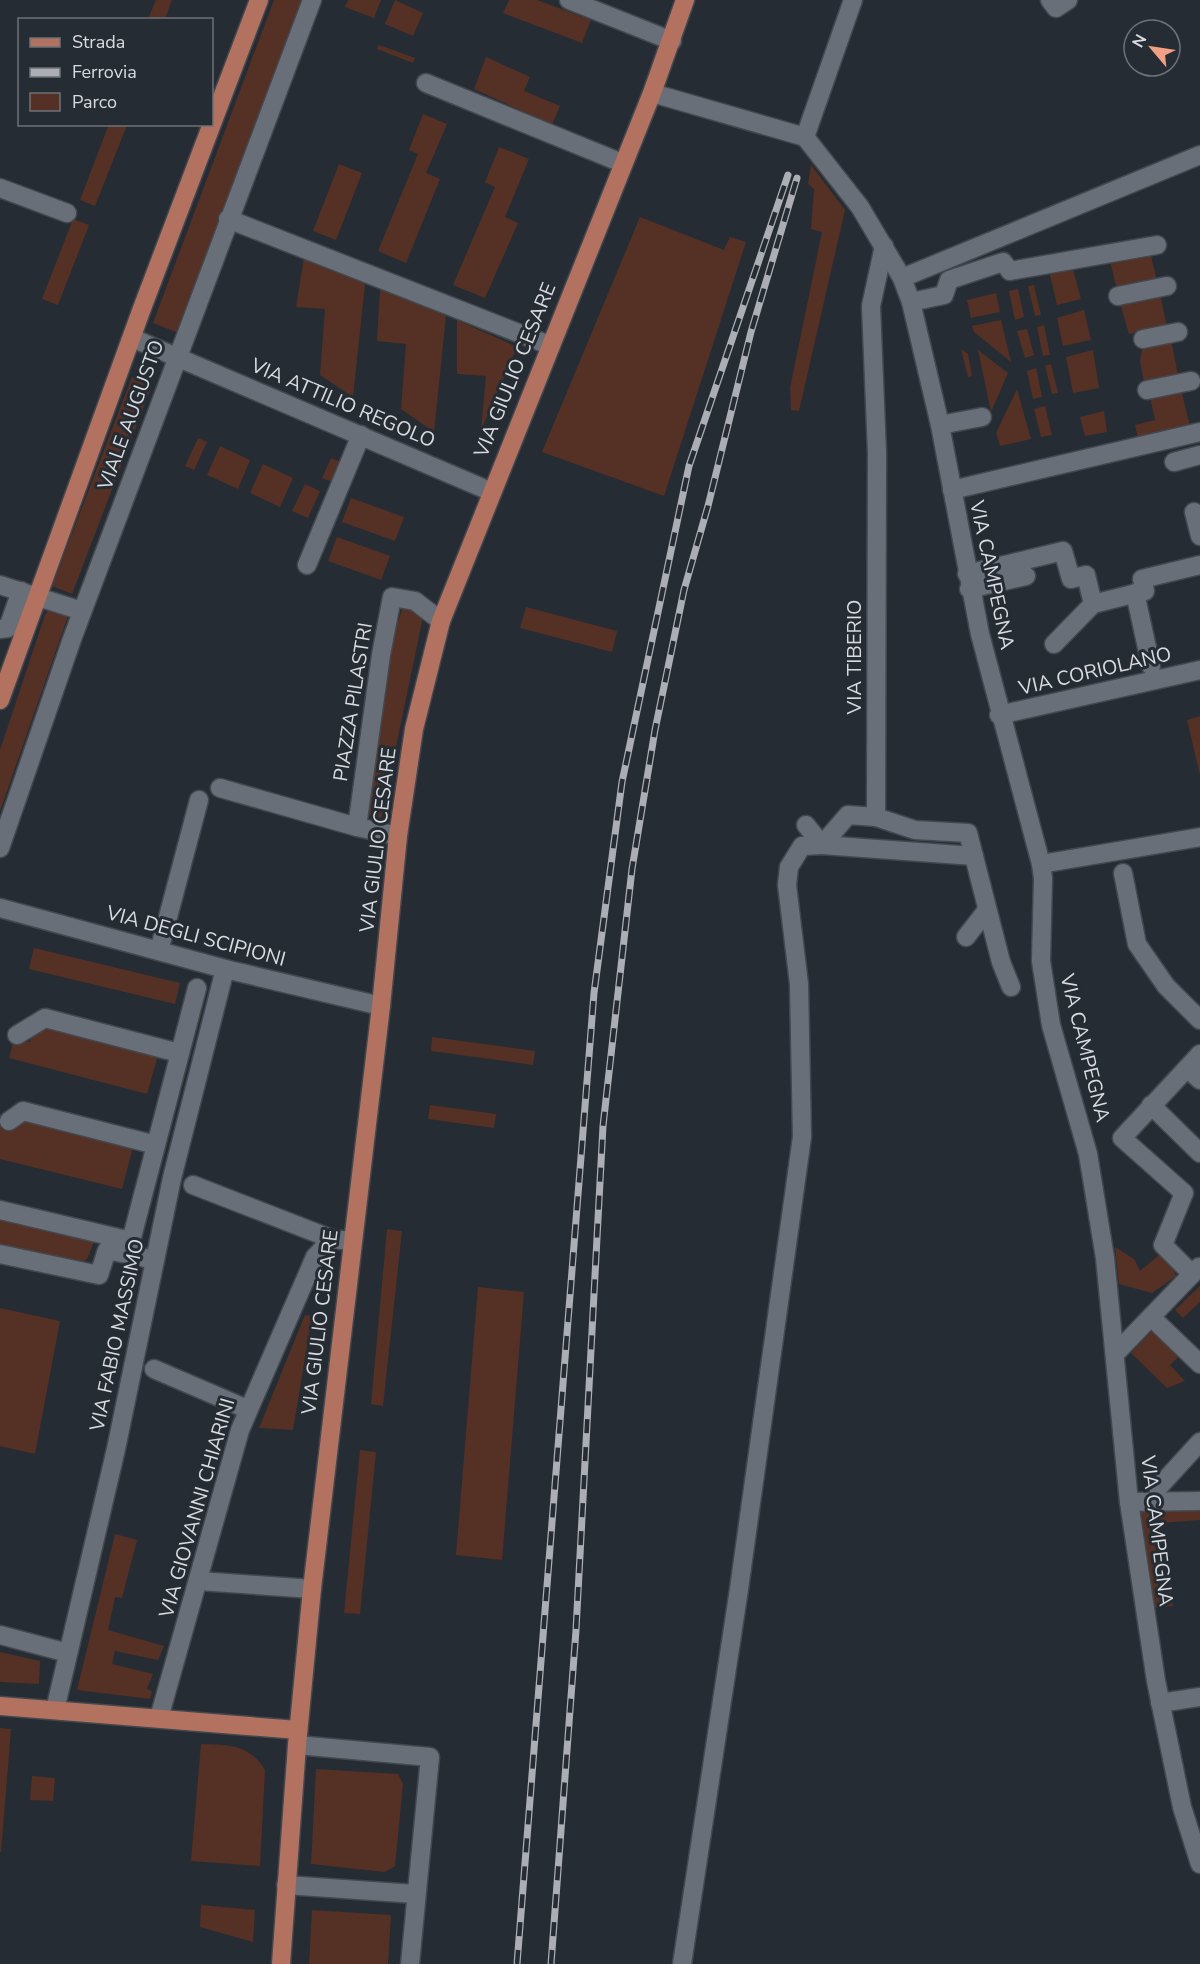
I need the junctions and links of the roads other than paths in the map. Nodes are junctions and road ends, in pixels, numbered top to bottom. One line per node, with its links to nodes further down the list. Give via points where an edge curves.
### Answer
1 (259, 0): 11 (main road, VIALE AUGUSTO)
2 (312, 0): 18 (street, VIALE AUGUSTO)
3 (568, 0): 8 (street)
4 (685, 0): 8 (main road, VIA GIULIO CESARE)
5 (853, 0): 13 (street)
6 (1050, 0): 7 (street, via 1056,8)
7 (1068, 0)
8 (672, 41): 10 (main road, VIA GIULIO CESARE)
9 (426, 82): 15 (street)
10 (652, 93): 13 (street); 15 (main road, VIA GIULIO CESARE)
11 (213, 122)
12 (212, 126): 26 (main road, VIALE AUGUSTO)
13 (805, 137): 20 (street, VIA CAMPEGNA, via 860,207)
14 (1200, 155): 21 (street)
15 (622, 164): 28 (main road, VIA GIULIO CESARE)
16 (0, 188): 17 (street)
17 (67, 213)
18 (228, 219): 28 (street); 29 (street, VIALE AUGUSTO)
19 (1157, 245): 24 (street, via 1010,272 1003,262 949,280 944,295)
20 (884, 246): 21 (street, VIA CAMPEGNA); 60 (street, VIA TIBERIO, via 871,306 877,453)
21 (902, 278): 24 (street, VIA CAMPEGNA)
22 (1167, 286): 23 (street)
23 (1118, 296)
24 (911, 302): 33 (street, VIA CAMPEGNA)
25 (1178, 332): 27 (street)
26 (132, 338): 29 (street, VIA ATTILIO REGOLO); 47 (main road, VIALE AUGUSTO)
27 (1143, 339)
28 (549, 345): 39 (main road, VIA GIULIO CESARE)
29 (177, 356): 35 (street, VIA ATTILIO REGOLO); 50 (street, VIALE AUGUSTO)
30 (1191, 381): 31 (street)
31 (1147, 390)
32 (982, 417): 33 (street)
33 (940, 425): 38 (street, VIA CAMPEGNA)
34 (1200, 432): 38 (street)
35 (361, 435): 39 (street, VIA ATTILIO REGOLO); 42 (street)
36 (1200, 455): 37 (street)
37 (1174, 462)
38 (952, 490): 45 (street, VIA CAMPEGNA)
39 (492, 492): 51 (main road, VIA GIULIO CESARE)
40 (1194, 512): 41 (street)
41 (1200, 536)
42 (307, 565)
43 (1200, 565): 48 (street, via 1142,579 1145,591)
44 (1026, 576): 45 (street)
45 (968, 581): 49 (street, via 1063,552 1071,579 1086,575); 57 (street, VIA CAMPEGNA)
46 (0, 585): 47 (street)
47 (29, 593): 50 (street); 52 (street, via 8,628); 56 (main road, VIALE AUGUSTO)
48 (1135, 593): 49 (street); 54 (street)
49 (1093, 604): 53 (street)
50 (82, 611): 66 (street, VIALE AUGUSTO)
51 (441, 621): 62 (street, PIAZZA PILASTRI, via 415,601 392,597); 63 (main road, VIA GIULIO CESARE, via 414,729)
52 (0, 629)
53 (1054, 644)
54 (1151, 666)
55 (1200, 670): 57 (street, VIA CORIOLANO)
56 (0, 699)
57 (999, 715): 68 (street, VIA CAMPEGNA)
58 (220, 788): 62 (street)
59 (199, 800): 73 (street)
60 (876, 817): 65 (street, via 848,815); 67 (street, via 915,830 968,833)
61 (806, 825): 65 (street)
62 (357, 827): 63 (street)
63 (398, 836): 77 (main road, VIA GIULIO CESARE)
64 (1200, 837): 68 (street)
65 (822, 845): 67 (street); 119 (street, via 802,846 789,867 791,932 800,984 802,1137 743,1566)
66 (0, 848)
67 (974, 856): 71 (street)
68 (1041, 864): 96 (street, VIA CAMPEGNA, via 1041,961 1051,1025 1088,1154)
69 (1123, 873): 78 (street, via 1137,944 1166,986)
70 (0, 908): 73 (street, VIA DEGLI SCIPIONI)
71 (987, 909): 72 (street); 75 (street)
72 (966, 937)
73 (159, 951): 74 (street, VIA DEGLI SCIPIONI)
74 (225, 969): 77 (street, VIA DEGLI SCIPIONI); 93 (street, VIA FABIO MASSIMO, via 172,1178)
75 (1011, 987)
76 (197, 988): 80 (street)
77 (381, 1006): 91 (main road, VIA GIULIO CESARE)
78 (1200, 1020)
79 (16, 1035): 80 (street, via 45,1018)
80 (179, 1053): 85 (street)
81 (1200, 1054): 82 (street)
82 (1194, 1074): 83 (street)
83 (1151, 1106): 86 (street); 94 (street, via 1122,1138 1184,1193 1163,1245)
84 (9, 1121): 85 (street, via 23,1112)
85 (156, 1145): 90 (street)
86 (1200, 1153)
87 (193, 1185): 89 (street)
88 (0, 1210): 90 (street)
89 (332, 1239): 91 (street); 99 (street, VIA GIOVANNI CHIARINI, via 315,1257)
90 (131, 1241): 93 (street)
91 (352, 1241): 105 (main road, VIA GIULIO CESARE)
92 (0, 1254): 93 (street, via 99,1275 107,1250)
93 (157, 1254): 107 (street, VIA FABIO MASSIMO)
94 (1196, 1270): 95 (street)
95 (1150, 1317): 96 (street); 97 (street)
96 (1115, 1354): 103 (street, VIA CAMPEGNA)
97 (1200, 1364)
98 (154, 1369): 99 (street)
99 (247, 1409): 104 (street, VIA GIOVANNI CHIARINI)
100 (1200, 1442): 101 (street)
101 (1158, 1488)
102 (1200, 1501): 103 (street)
103 (1129, 1502): 109 (street, VIA CAMPEGNA)
104 (199, 1581): 105 (street); 112 (street, VIA GIOVANNI CHIARINI)
105 (312, 1589): 113 (main road, VIA GIULIO CESARE)
106 (0, 1635): 107 (street)
107 (68, 1653): 111 (street, VIA FABIO MASSIMO)
108 (1200, 1697): 109 (street)
109 (1160, 1703): 114 (street, VIA CAMPEGNA, via 1182,1807)
110 (0, 1706): 111 (main road)
111 (55, 1710): 112 (main road)
112 (159, 1718): 113 (main road)
113 (298, 1738): 115 (main road, VIA GIULIO CESARE); 116 (street, via 430,1757)
114 (1200, 1864)
115 (286, 1885): 116 (street); 117 (main road, VIA GIULIO CESARE)
116 (416, 1894): 118 (street)
117 (281, 1964)
118 (410, 1964)
119 (682, 1964)

